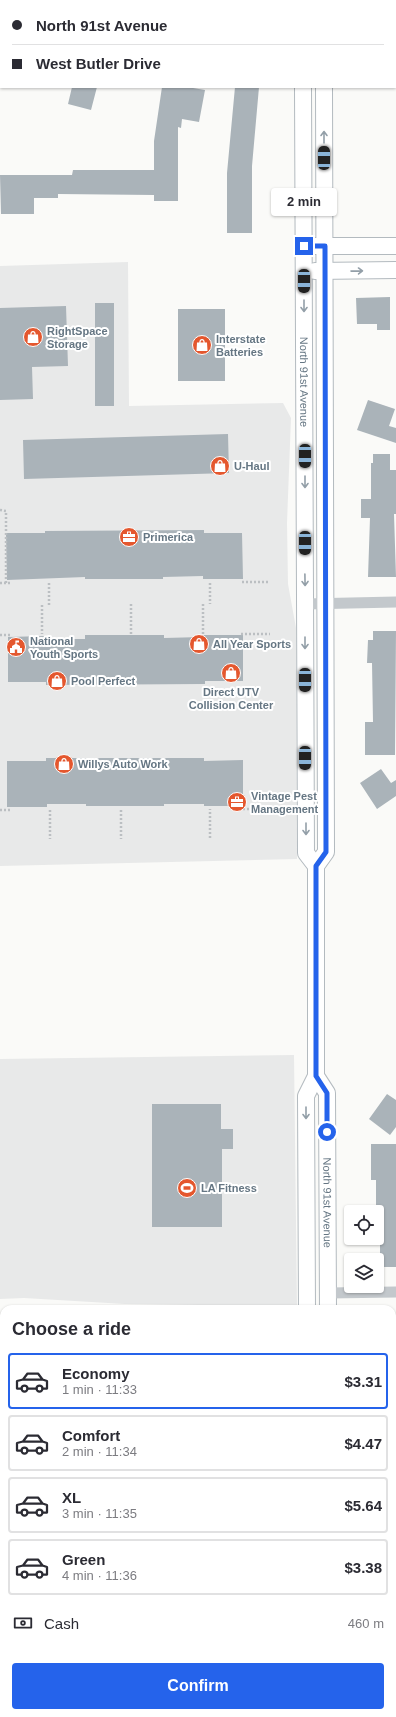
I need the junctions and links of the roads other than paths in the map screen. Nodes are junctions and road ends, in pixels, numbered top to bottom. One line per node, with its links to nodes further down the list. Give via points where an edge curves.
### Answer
1 (303, 88): 3 (main road, North 91st Avenue)
2 (324, 88): 4 (main road, North 91st Avenue, one-way to 2)
3 (304, 246): 4 (main road); 8 (main road, North 91st Avenue)
4 (325, 246): 5 (main road); 7 (main road, North 91st Avenue)
5 (396, 246)
6 (396, 270): 7 (main road, one-way to 6)
7 (325, 271): 8 (main road); 10 (main road, North 91st Avenue)
8 (304, 272): 11 (main road, North 91st Avenue, one-way to 11)
9 (396, 602): 10 (street)
10 (326, 603): 11 (street); 12 (main road, North 91st Avenue, via 326,852)
11 (305, 604): 12 (main road, North 91st Avenue, one-way to 12, via 306,853)
12 (316, 866): 13 (main road, North 91st Avenue)
13 (316, 1076): 14 (main road, North 91st Avenue, one-way to 14, via 306,1096); 16 (main road, North 91st Avenue, via 327,1093)
14 (306, 1191): 16 (main road, via 316,1224 317,1276); 17 (main road, North 91st Avenue)
15 (396, 1292): 16 (street)
16 (328, 1301)
17 (307, 1305)

